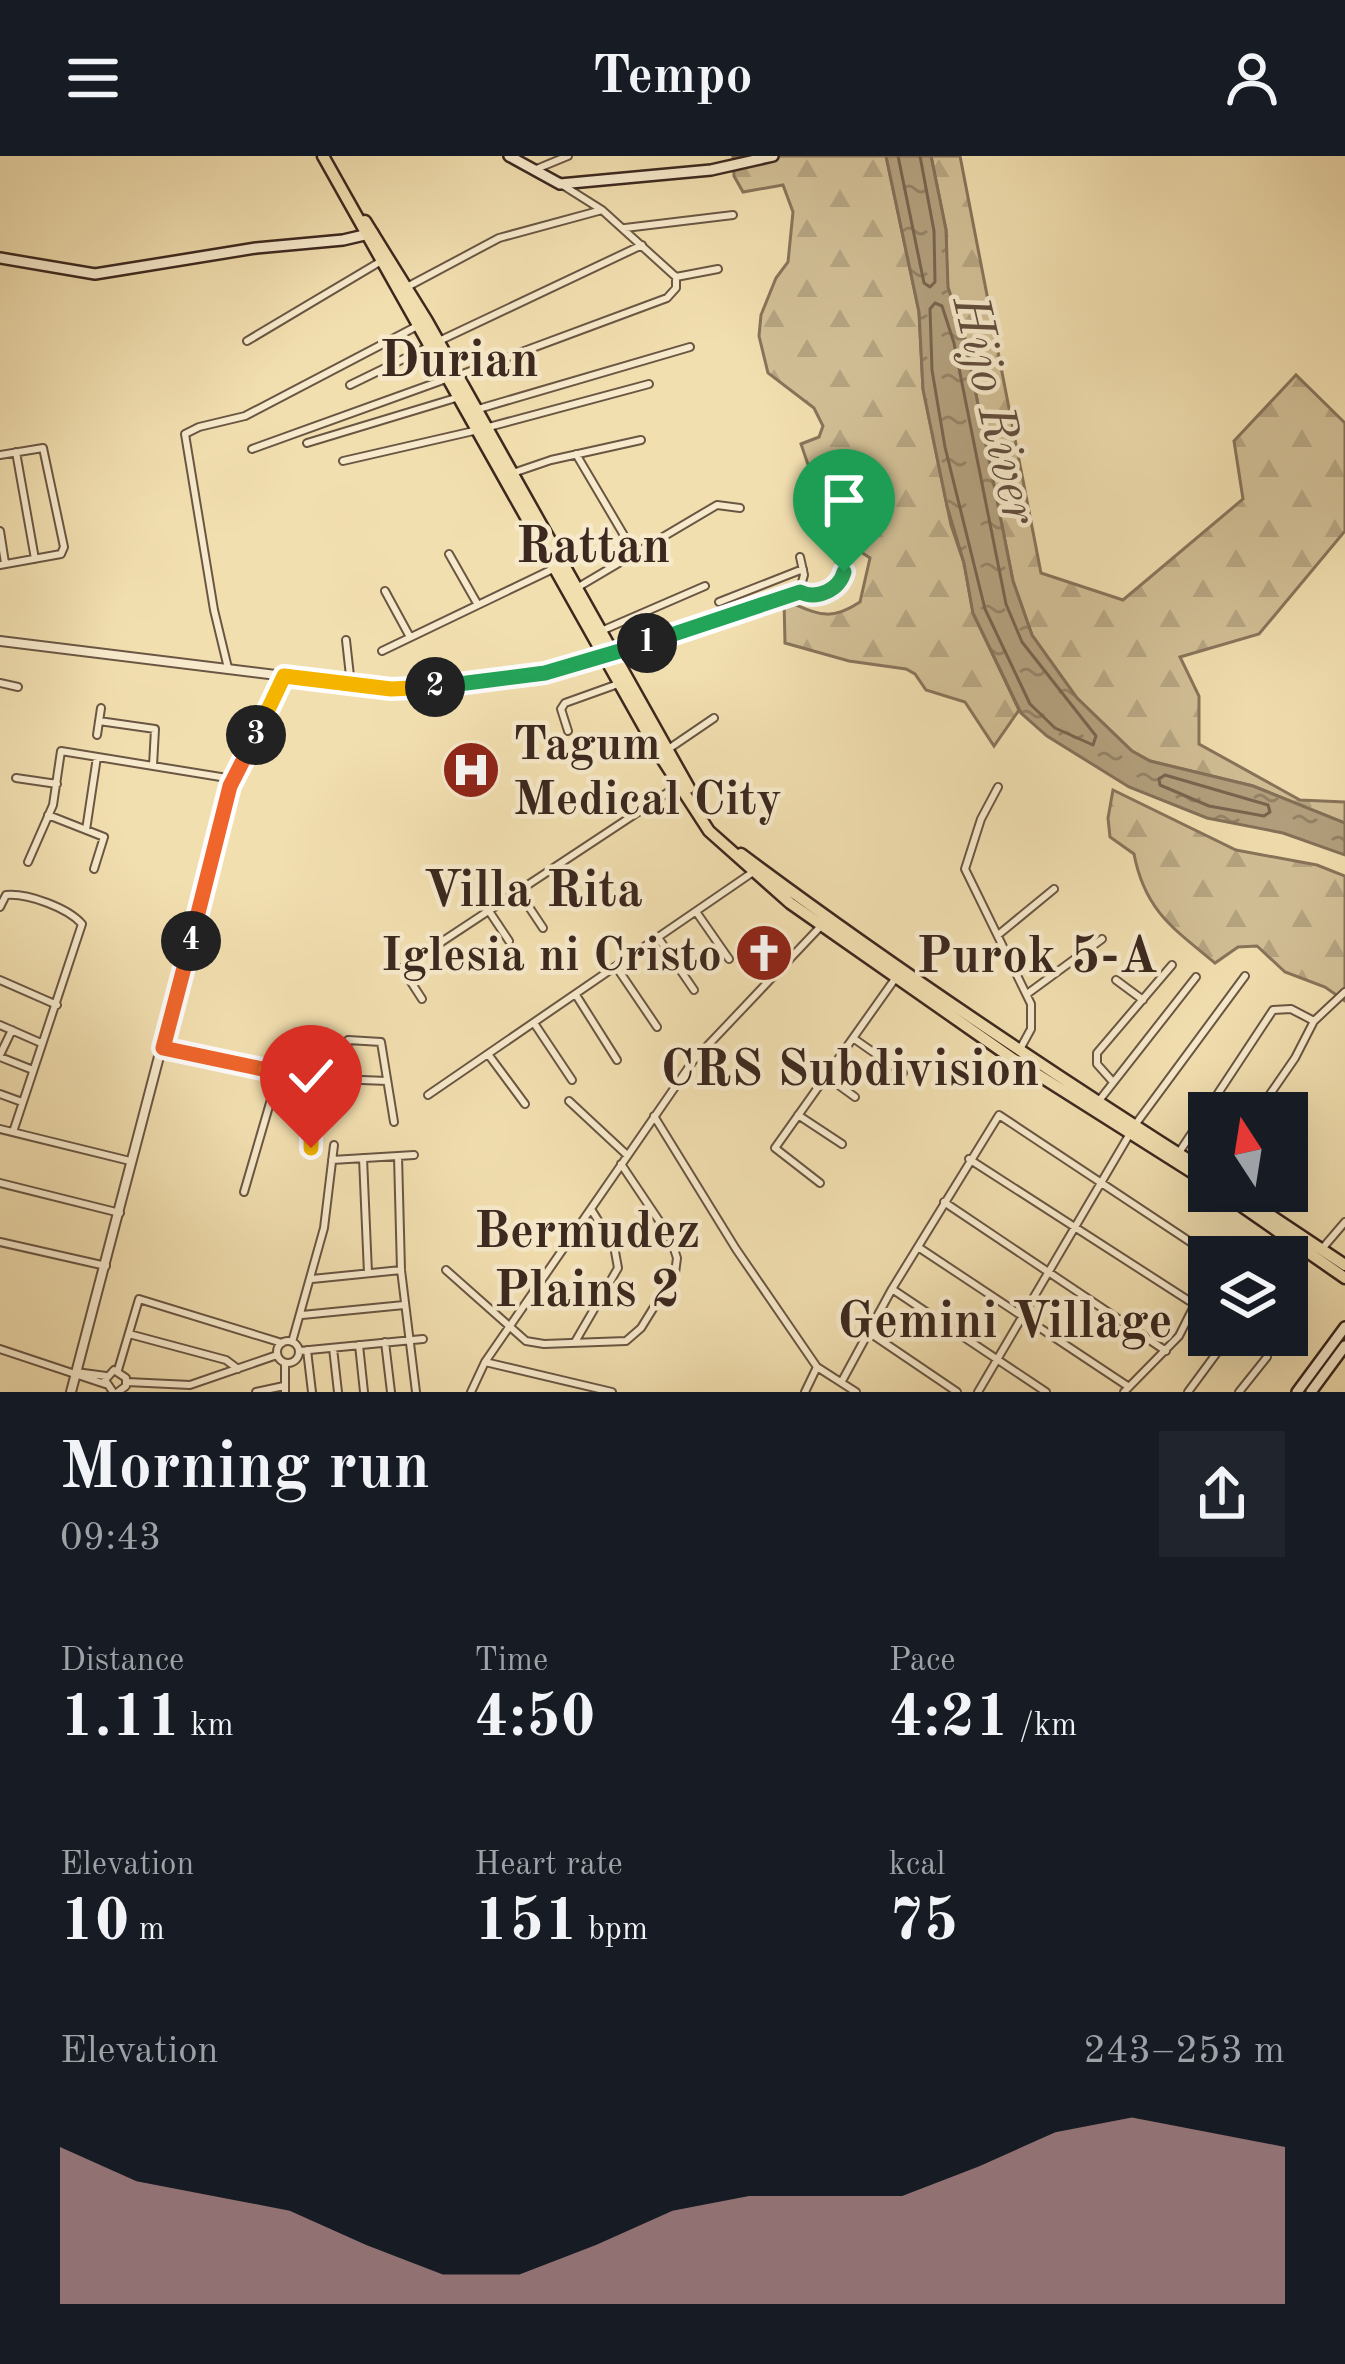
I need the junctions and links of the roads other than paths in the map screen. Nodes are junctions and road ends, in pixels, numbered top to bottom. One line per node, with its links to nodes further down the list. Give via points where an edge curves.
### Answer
1 (323, 156): 10 (highway)
2 (509, 156): 5 (main road)
3 (568, 156): 5 (street)
4 (773, 156): 6 (main road)
5 (533, 170): 6 (main road)
6 (560, 184): 7 (street)
7 (602, 210): 9 (street); 16 (street, via 499,238)
8 (734, 215): 9 (street)
9 (625, 228): 11 (street)
10 (370, 234): 12 (main road, via 95,274); 13 (highway)
11 (642, 245): 15 (street); 19 (street)
12 (0, 258)
13 (385, 259): 16 (highway); 17 (highway); 18 (street)
14 (718, 269): 15 (street)
15 (676, 277): 21 (street, via 672,294 657,302)
16 (407, 287): 17 (highway)
17 (424, 322): 19 (highway); 57 (street, via 254,412 185,434)
18 (247, 340)
19 (435, 344): 21 (highway); 23 (street)
20 (691, 347): 25 (street)
21 (453, 377): 24 (highway); 25 (highway); 29 (street)
22 (649, 384): 26 (street)
23 (350, 385)
24 (460, 397): 26 (highway); 28 (street)
25 (475, 410): 26 (highway)
26 (482, 429): 33 (street); 34 (highway)
27 (641, 440): 31 (street)
28 (307, 443)
29 (252, 449)
30 (16, 452): 32 (street); 41 (street); 41 (street, via 43,448 63,542 61,554)
31 (576, 454): 34 (street); 39 (street)
32 (0, 455)
33 (343, 461)
34 (508, 476): 43 (highway)
35 (740, 508): 39 (street, via 717,506)
36 (0, 531): 42 (street)
37 (834, 549): 48 (street, via 844,572 838,584)
38 (449, 554): 50 (street)
39 (634, 554): 46 (street)
40 (800, 557): 44 (street)
41 (35, 559): 42 (street)
42 (3, 565)
43 (559, 566): 46 (highway); 50 (street)
44 (803, 569): 48 (street); 49 (street)
45 (705, 586): 51 (street)
46 (573, 590): 51 (highway); 56 (highway)
47 (385, 591): 52 (street)
48 (800, 592): 56 (street)
49 (719, 602)
50 (478, 605): 52 (street)
51 (602, 631): 56 (highway)
52 (410, 637): 55 (street)
53 (346, 640): 61 (street)
54 (0, 642): 57 (street)
55 (382, 651)
56 (611, 656): 59 (highway); 61 (street, via 411,689)
57 (228, 668): 58 (street)
58 (284, 676): 61 (street); 72 (street)
59 (623, 682): 66 (street, via 565,703); 68 (highway); 73 (highway)
60 (0, 683): 62 (street)
61 (351, 685)
62 (18, 687)
63 (101, 708): 65 (street)
64 (714, 718): 68 (street)
65 (99, 722): 67 (street); 70 (street, via 155,729)
66 (568, 731)
67 (97, 735)
68 (667, 750): 73 (highway)
69 (98, 757): 70 (street); 74 (street, via 61,752); 77 (street)
70 (153, 766): 72 (street)
71 (16, 778): 74 (street)
72 (233, 779): 116 (street)
73 (682, 783): 79 (street); 81 (highway)
74 (57, 784): 76 (street)
75 (998, 787): 90 (street, via 965,869)
76 (48, 815): 77 (street); 78 (street)
77 (86, 830): 80 (street, via 104,837)
78 (28, 862)
79 (557, 866): 83 (street); 84 (street)
80 (94, 869)
81 (755, 870): 87 (street); 88 (highway)
82 (1054, 889): 90 (street)
83 (518, 892): 86 (street); 89 (street)
84 (582, 903)
85 (0, 907): 108 (street, via 6,896 19,895 81,920)
86 (489, 911): 93 (street); 106 (street, via 402,968)
87 (697, 913): 91 (street); 94 (street)
88 (824, 922): 97 (highway); 139 (street, via 708,1043)
89 (543, 928)
90 (998, 934): 104 (street)
91 (658, 939): 96 (street); 102 (street)
92 (1102, 939): 104 (street)
93 (509, 941)
94 (729, 959)
95 (1172, 965): 107 (street)
96 (616, 968): 105 (street); 112 (street)
97 (900, 972): 114 (street); 118 (highway)
98 (1245, 976): 141 (street)
99 (1196, 977): 129 (street)
100 (0, 980): 108 (street)
101 (1116, 980): 107 (street)
102 (694, 990)
103 (1345, 992): 109 (street)
104 (1027, 994): 118 (street, via 1033,1021)
105 (575, 995): 110 (street); 120 (street)
106 (422, 999)
107 (1143, 1000): 129 (street, via 1096,1057)
108 (57, 1004): 115 (street)
109 (1314, 1021): 130 (street); 147 (street, via 1273,1010)
110 (534, 1023): 117 (street); 127 (street)
111 (0, 1025): 113 (street)
112 (657, 1027)
113 (12, 1030): 115 (street); 119 (street)
114 (853, 1038): 123 (street); 124 (street)
115 (41, 1043): 121 (street)
116 (163, 1048): 122 (street); 155 (street)
117 (488, 1054): 132 (street); 136 (street)
118 (1017, 1055): 137 (highway)
119 (0, 1056): 121 (street)
120 (617, 1060)
121 (34, 1070): 135 (street)
122 (279, 1072): 125 (street); 161 (street)
123 (903, 1073)
124 (826, 1076): 133 (street); 138 (street)
125 (312, 1078): 126 (street); 146 (street)
126 (343, 1080): 128 (street); 128 (street, via 346,1042 365,1039 383,1044)
127 (572, 1080)
128 (387, 1081): 140 (street)
129 (1113, 1082): 137 (street)
130 (1272, 1092)
131 (0, 1094): 135 (street)
132 (428, 1095)
133 (855, 1097)
134 (569, 1101): 149 (street)
135 (22, 1102): 143 (street)
136 (525, 1104)
137 (1096, 1106): 141 (highway)
138 (798, 1115): 144 (street); 160 (street, via 775,1148)
139 (654, 1116): 149 (street); 208 (street)
140 (394, 1122)
141 (1133, 1128): 147 (highway); 157 (highway); 159 (street)
142 (0, 1129): 143 (street)
143 (13, 1132): 155 (street)
144 (842, 1144)
145 (334, 1145): 153 (street)
146 (311, 1148)
147 (1178, 1154): 154 (highway)
148 (414, 1155): 150 (street)
149 (627, 1155): 156 (street)
150 (398, 1156): 151 (street); 175 (street)
151 (363, 1158): 153 (street); 178 (street)
152 (969, 1159): 159 (street, via 999,1115); 162 (street); 168 (street)
153 (332, 1160): 180 (street)
154 (1188, 1160)
155 (134, 1162): 166 (street)
156 (621, 1164): 163 (street); 195 (street, via 670,1238 677,1266 634,1335 618,1344)
157 (1188, 1169)
158 (0, 1183): 166 (street)
159 (1102, 1183): 168 (street); 169 (street)
160 (820, 1184)
161 (244, 1192)
162 (944, 1202): 171 (street); 177 (street)
163 (592, 1209): 187 (street); 195 (street, via 618,1268)
164 (1250, 1212): 179 (highway)
165 (1265, 1212): 172 (highway)
166 (120, 1213): 174 (street)
167 (1345, 1222): 172 (street)
168 (1076, 1228): 177 (street); 182 (street)
169 (1188, 1240)
170 (0, 1242): 174 (street)
171 (918, 1246): 181 (street); 185 (street)
172 (1321, 1250): 173 (highway)
173 (1345, 1265)
174 (106, 1266): 211 (street)
175 (401, 1270): 178 (street); 183 (street)
176 (446, 1270): 187 (street)
177 (1049, 1273): 185 (street); 201 (street)
178 (368, 1274): 180 (street)
179 (1345, 1278)
180 (312, 1279): 184 (street)
181 (892, 1289): 189 (street); 205 (street)
182 (1188, 1300)
183 (404, 1305): 184 (street); 192 (street)
184 (302, 1315): 193 (street)
185 (1024, 1317): 205 (street); 216 (street)
186 (1188, 1318): 201 (street)
187 (510, 1328): 195 (street, via 534,1343); 206 (street)
188 (1345, 1328): 234 (main road)
189 (870, 1333): 213 (street); 229 (street)
190 (128, 1334): 193 (street, via 139,1299); 209 (street); 210 (street)
191 (423, 1339): 192 (street)
192 (410, 1340): 194 (street); 224 (street)
193 (287, 1342): 200 (street); 202 (street)
194 (385, 1342): 196 (street); 223 (street)
195 (574, 1342)
196 (359, 1345): 198 (street); 222 (street)
197 (1345, 1346): 235 (main road)
198 (333, 1348): 200 (street); 221 (street)
199 (0, 1349): 211 (street)
200 (303, 1351): 207 (street); 220 (street)
201 (1166, 1351): 216 (street)
202 (278, 1355): 207 (street); 210 (street)
203 (1214, 1356): 232 (street)
204 (1267, 1357): 233 (street)
205 (998, 1360): 230 (street); 231 (street)
206 (485, 1362): 225 (street); 226 (street)
207 (285, 1363): 215 (street)
208 (817, 1367): 213 (street); 227 (street)
209 (118, 1370): 212 (street); 214 (street)
210 (239, 1370): 214 (street, via 178,1387)
211 (76, 1372): 212 (street); 217 (street)
212 (105, 1380): 218 (street)
213 (842, 1381): 228 (street)
214 (127, 1382): 218 (street)
215 (285, 1389): 219 (street)
216 (1127, 1389)
217 (71, 1392)
218 (114, 1392)
219 (256, 1392)
220 (312, 1392)
221 (338, 1392)
222 (364, 1392)
223 (391, 1392)
224 (416, 1392)
225 (471, 1392)
226 (612, 1392)
227 (805, 1392)
228 (856, 1392)
229 (957, 1392)
230 (978, 1392)
231 (1046, 1392)
232 (1187, 1392)
233 (1240, 1392)
234 (1298, 1392)
235 (1311, 1392)

